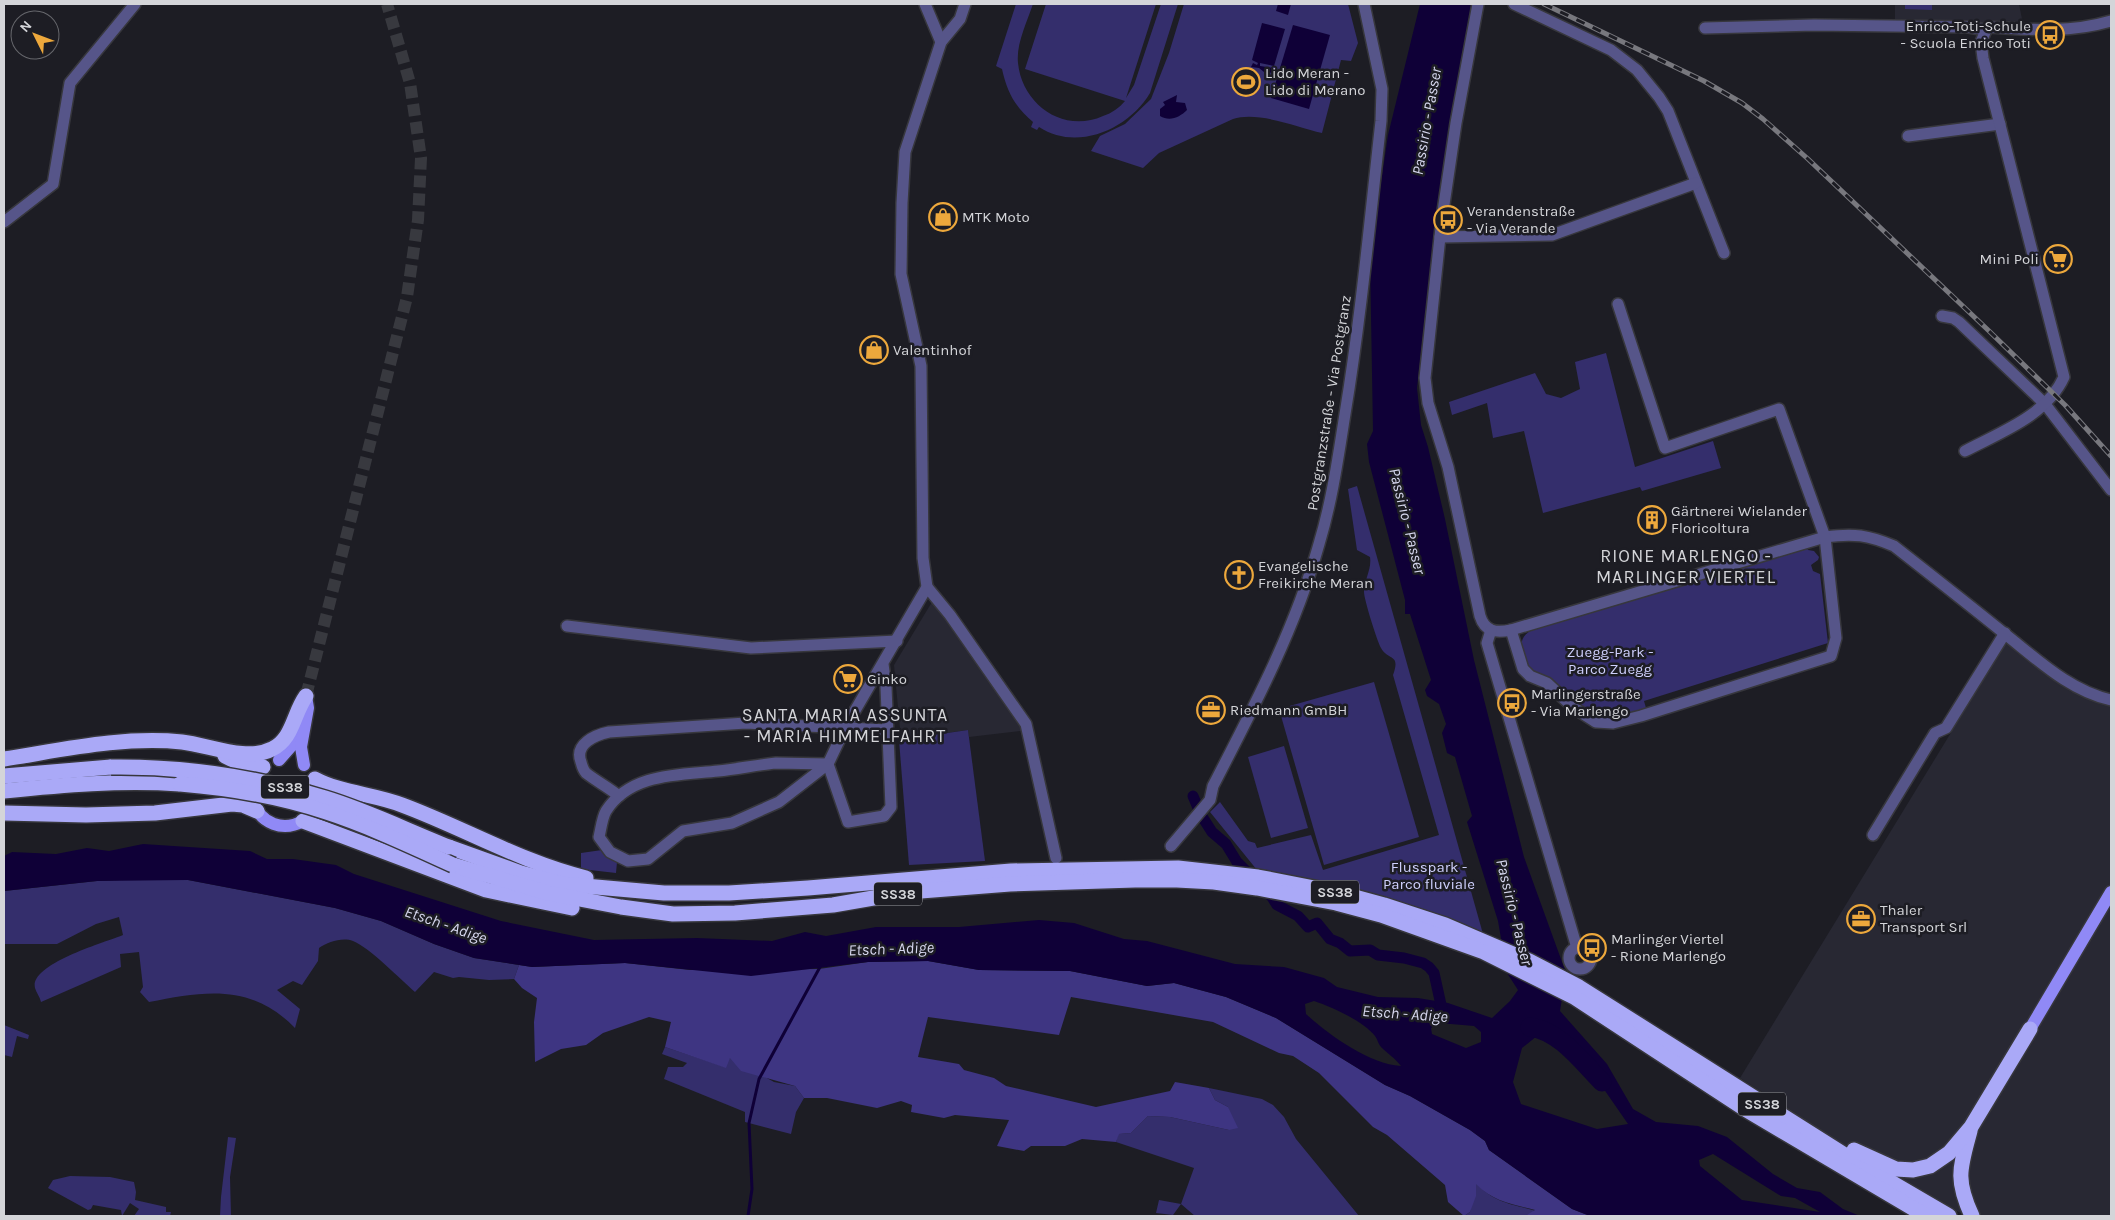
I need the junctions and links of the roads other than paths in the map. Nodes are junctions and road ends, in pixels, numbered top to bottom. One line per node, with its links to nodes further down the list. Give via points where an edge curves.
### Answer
1 (135, 4): 14 (street, via 70,83 54,184)
2 (925, 4): 10 (street)
3 (965, 4): 10 (street, via 960,19)
4 (1364, 4): 50 (street, Postgranzstraße - Via Postgranz, via 1382,90 1381,121 1354,360 1329,507 1293,624 1261,695 1213,786 1210,800)
5 (1478, 4): 15 (street, via 1456,123)
6 (1514, 4): 13 (street, via 1611,50 1637,70 1668,111)
7 (2111, 20): 9 (street, via 2087,28 1990,27)
8 (1705, 28): 9 (street, via 1814,25)
9 (1986, 30): 11 (street, via 1981,42)
10 (942, 42): 23 (street, via 905,152 902,203 901,274 921,366 923,558)
11 (2000, 124): 12 (street); 19 (street, via 2064,377)
12 (1908, 136)
13 (1696, 183): 15 (street, via 1552,235); 16 (street)
14 (4, 222)
15 (1440, 237): 25 (street, via 1426,378 1428,403 1448,467 1480,616)
16 (1724, 253)
17 (1618, 304): 22 (street, via 1665,448 1779,409)
18 (1942, 316): 19 (street, via 1959,322)
19 (2045, 404): 20 (street, via 2027,418); 21 (street)
20 (1965, 452)
21 (2111, 490)
22 (1825, 537): 26 (street); 26 (street, via 1836,638 1831,656 1641,716 1613,723 1596,722 1574,708 1546,683 1523,669); 27 (street, via 1848,533 1871,536 1894,546)
23 (927, 587): 28 (street); 51 (street, via 1026,724)
24 (568, 626): 28 (street, via 751,648)
25 (1491, 630): 26 (street); 56 (street, via 1487,643)
26 (1511, 630)
27 (2005, 633): 31 (street, via 2078,688); 49 (street, via 1946,728 1935,732)
28 (896, 641): 29 (street)
29 (883, 664): 32 (street); 33 (street)
30 (306, 696): 34 (highway, via 284,740 272,749 245,755); 36 (main road, via 294,743); 38 (main road, via 308,708 301,747)
31 (2111, 700)
32 (846, 726): 33 (street); 37 (street); 43 (street, via 746,723 595,735 584,743 579,758 584,772)
33 (888, 730): 37 (street, via 890,807 884,816 848,822)
34 (203, 746): 35 (highway, via 181,742 126,741); 39 (highway, via 245,766)
35 (4, 759)
36 (279, 760): 38 (main road); 39 (main road)
37 (828, 764): 43 (street, via 776,762 662,776 641,782); 43 (street, via 779,802 732,823 683,831 648,859 628,861 610,852 599,837 606,812)
38 (304, 765): 41 (main road)
39 (263, 768)
40 (4, 776): 53 (highway, SS38, bridge, via 144,766 199,771 280,786 334,801 521,873 562,884)
41 (315, 779): 53 (highway, via 326,785 402,804 527,860)
42 (4, 791): 55 (highway, SS38, bridge, via 142,781 238,791 324,811 453,865 548,893)
43 (619, 796)
44 (254, 805): 46 (highway, via 232,804 155,813); 48 (main road, via 264,820 278,826 290,827)
45 (4, 813): 46 (highway)
46 (70, 815): 47 (highway, via 58,820)
47 (4, 818)
48 (303, 822): 55 (highway, via 486,890 595,911)
49 (1873, 835)
50 (1171, 846)
51 (1056, 858)
52 (1178, 874): 53 (highway, SS38, via 1011,871 729,893); 55 (highway, SS38, via 908,892 833,905 735,914 672,914); 57 (highway, SS38, via 1336,903 1382,915 1484,952); 57 (highway, SS38, via 1258,877 1292,882 1393,908 1529,961)
53 (610, 889)
54 (2111, 892): 58 (main road)
55 (621, 908)
56 (1577, 948)
57 (1576, 992): 59 (highway, SS38); 61 (highway, SS38, via 1745,1109)
58 (2030, 1029): 60 (highway)
59 (1744, 1092): 60 (highway, via 1896,1169 1930,1166 1949,1153); 62 (highway, SS38)
60 (1971, 1127): 63 (highway, via 1960,1165 1962,1195)
61 (1926, 1216)
62 (1949, 1216)
63 (1972, 1216)

